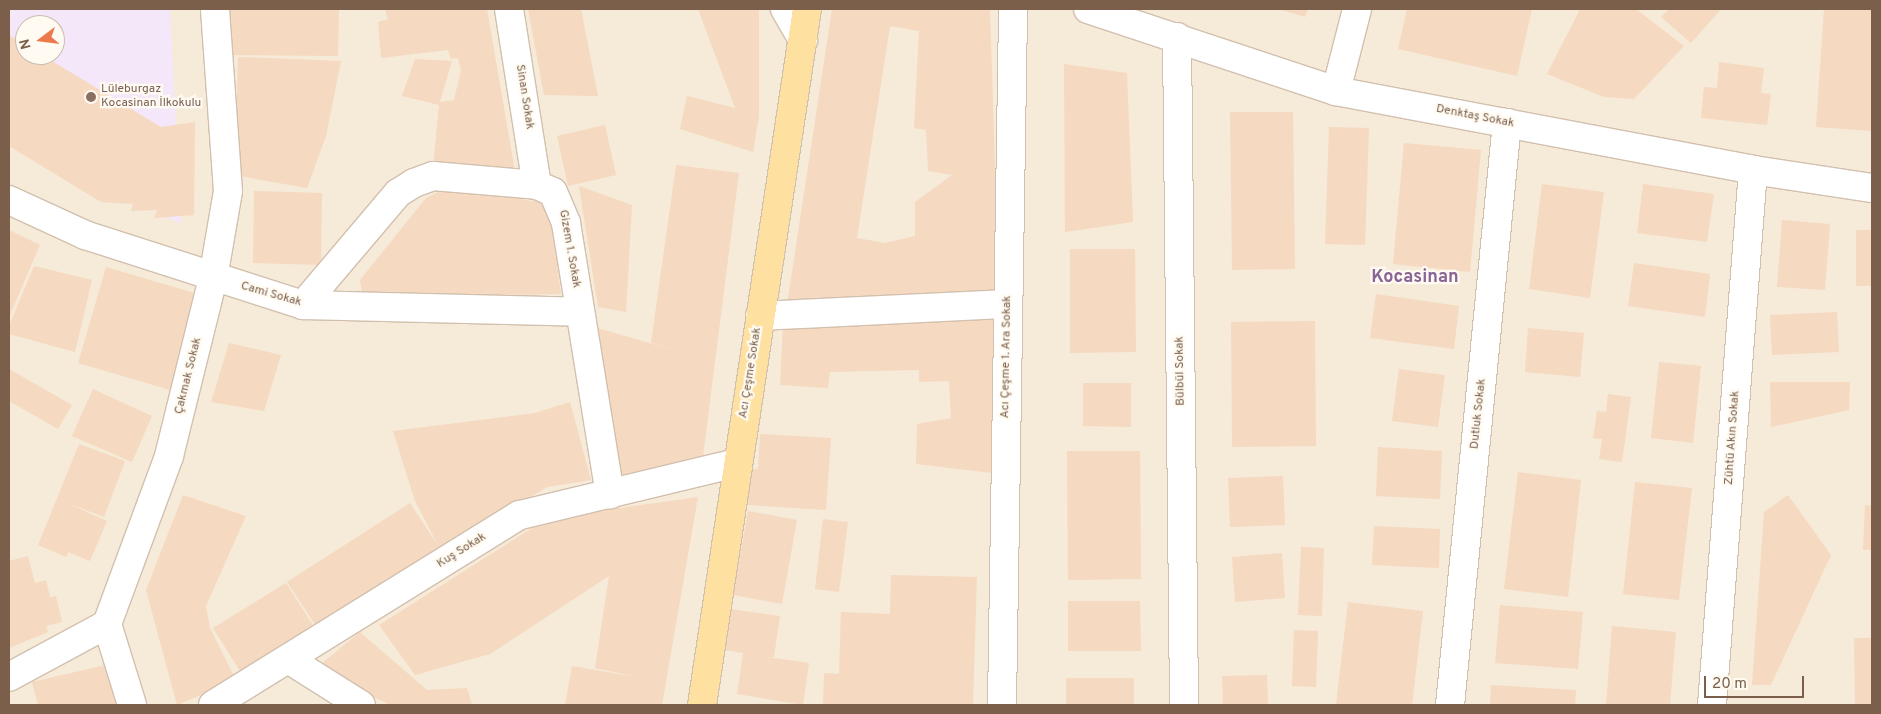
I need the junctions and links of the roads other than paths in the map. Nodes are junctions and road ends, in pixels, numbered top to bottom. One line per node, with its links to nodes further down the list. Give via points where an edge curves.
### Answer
1 (215, 9): 16 (street, Çakmak Sokak, via 228,191)
2 (509, 9): 13 (street, Sinan Sokak)
3 (785, 9): 9 (street)
4 (807, 9): 9 (main road, Acı Çeşme Sokak)
5 (1013, 9): 17 (street, Acı Çeşme 1. Ara Sokak)
6 (1088, 9): 8 (street, Denktaş Sokak)
7 (1357, 9): 10 (street)
8 (1178, 37): 10 (street, Denktaş Sokak); 31 (street, Bülbül Sokak)
9 (803, 40): 20 (main road, Acı Çeşme Sokak)
10 (1336, 91): 11 (street, Denktaş Sokak)
11 (1507, 124): 12 (street, Denktaş Sokak); 32 (street, Dutluk Sokak)
12 (1753, 170): 14 (street, Denktaş Sokak); 33 (street, Zühtü Akın Sokak)
13 (537, 185): 18 (street, Gizem 1. Sokak, via 434,176 414,183 398,193); 19 (street, Gizem 1. Sokak, via 553,192 561,204)
14 (1872, 188)
15 (9, 200): 16 (street, Cami Sokak, via 85,235)
16 (213, 278): 18 (street, Cami Sokak); 23 (street, Çakmak Sokak, via 169,456)
17 (1008, 304): 20 (street); 30 (street, Acı Çeşme 1. Ara Sokak)
18 (304, 305): 19 (street, Cami Sokak)
19 (580, 312): 22 (street, Gizem 1. Sokak)
20 (760, 316): 21 (main road, Acı Çeşme Sokak)
21 (737, 463): 22 (street, Kuş Sokak); 29 (main road, Acı Çeşme Sokak)
22 (610, 494): 24 (street, Kuş Sokak, via 520,516)
23 (107, 624): 25 (street); 26 (street)
24 (288, 659): 27 (street, Kuş Sokak); 28 (street)
25 (9, 677)
26 (132, 705)
27 (213, 705)
28 (361, 705)
29 (702, 705)
30 (1002, 705)
31 (1184, 705)
32 (1450, 705)
33 (1712, 705)

